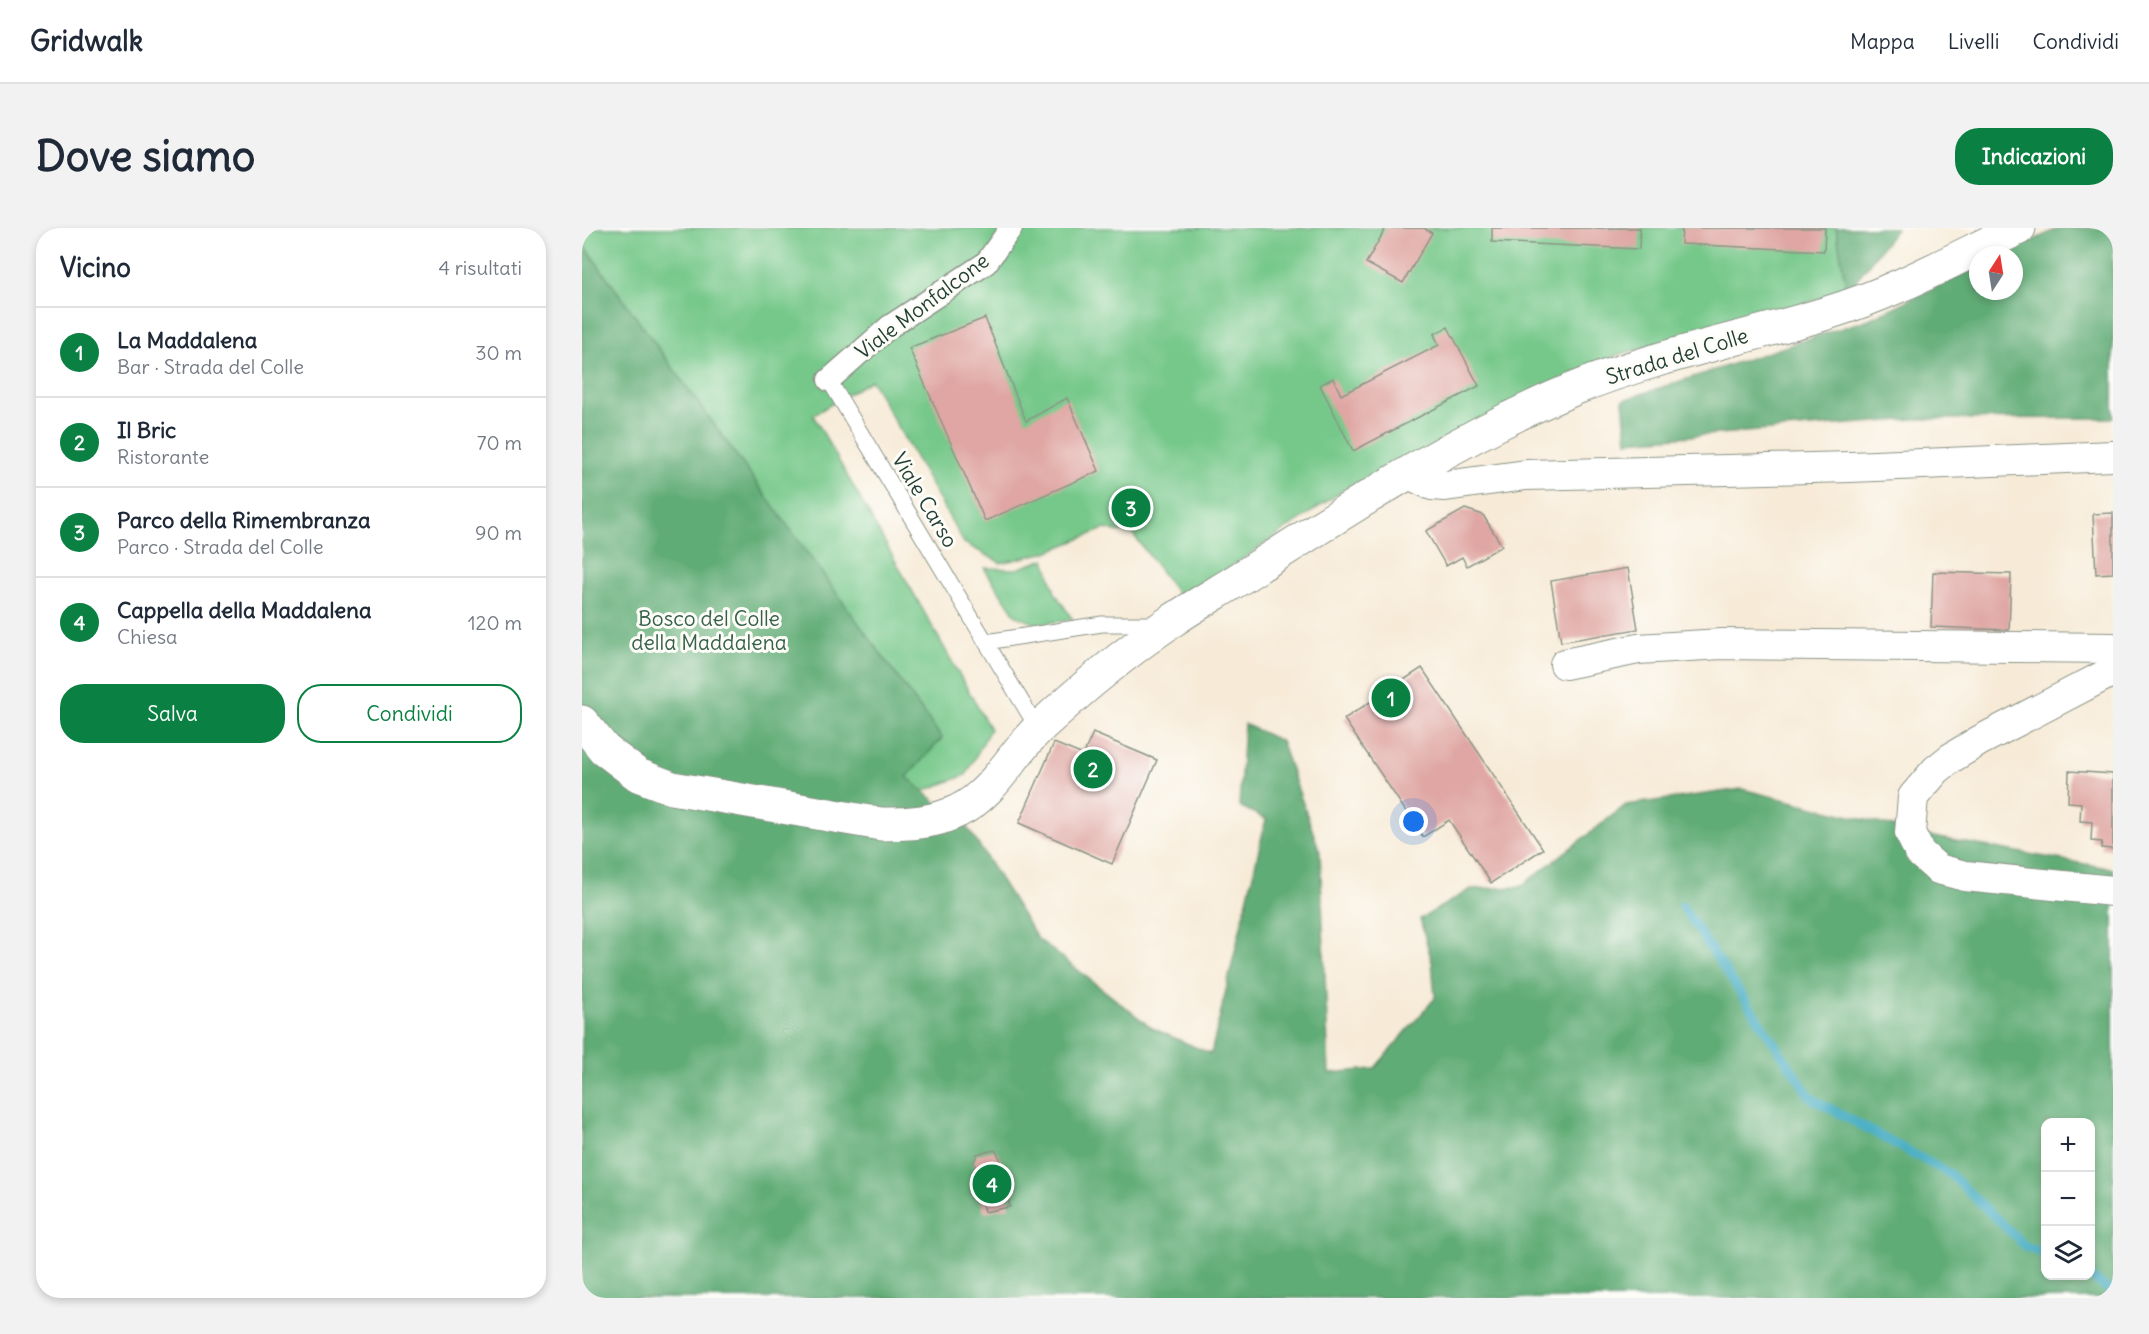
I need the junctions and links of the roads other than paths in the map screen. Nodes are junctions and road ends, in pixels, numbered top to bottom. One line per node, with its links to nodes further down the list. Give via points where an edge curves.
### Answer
1 (1011, 228): 3 (street, Viale Monfalcone, via 986,263 889,327)
2 (2019, 228): 5 (street, Strada del Colle, via 1828,313 1639,364 1574,389 1457,444)
3 (829, 380): 7 (lane, Viale Carso)
4 (2113, 456): 5 (street, via 1526,476 1445,486 1432,485)
5 (1409, 474): 6 (street, Strada del Colle, via 1346,509)
6 (1167, 624): 7 (lane, via 1102,624); 12 (street, Strada del Colle)
7 (986, 642): 12 (lane, Viale Carso)
8 (2113, 648): 9 (street, via 1722,644 1638,649)
9 (1565, 664)
10 (2113, 671): 13 (street, via 1951,758 1913,797 1910,833 1920,853 1938,869 1965,876)
11 (582, 722): 12 (street, Strada del Colle, via 604,749 638,775 672,788 890,824 942,818 961,810 980,796)
12 (1038, 729)
13 (2113, 891)

